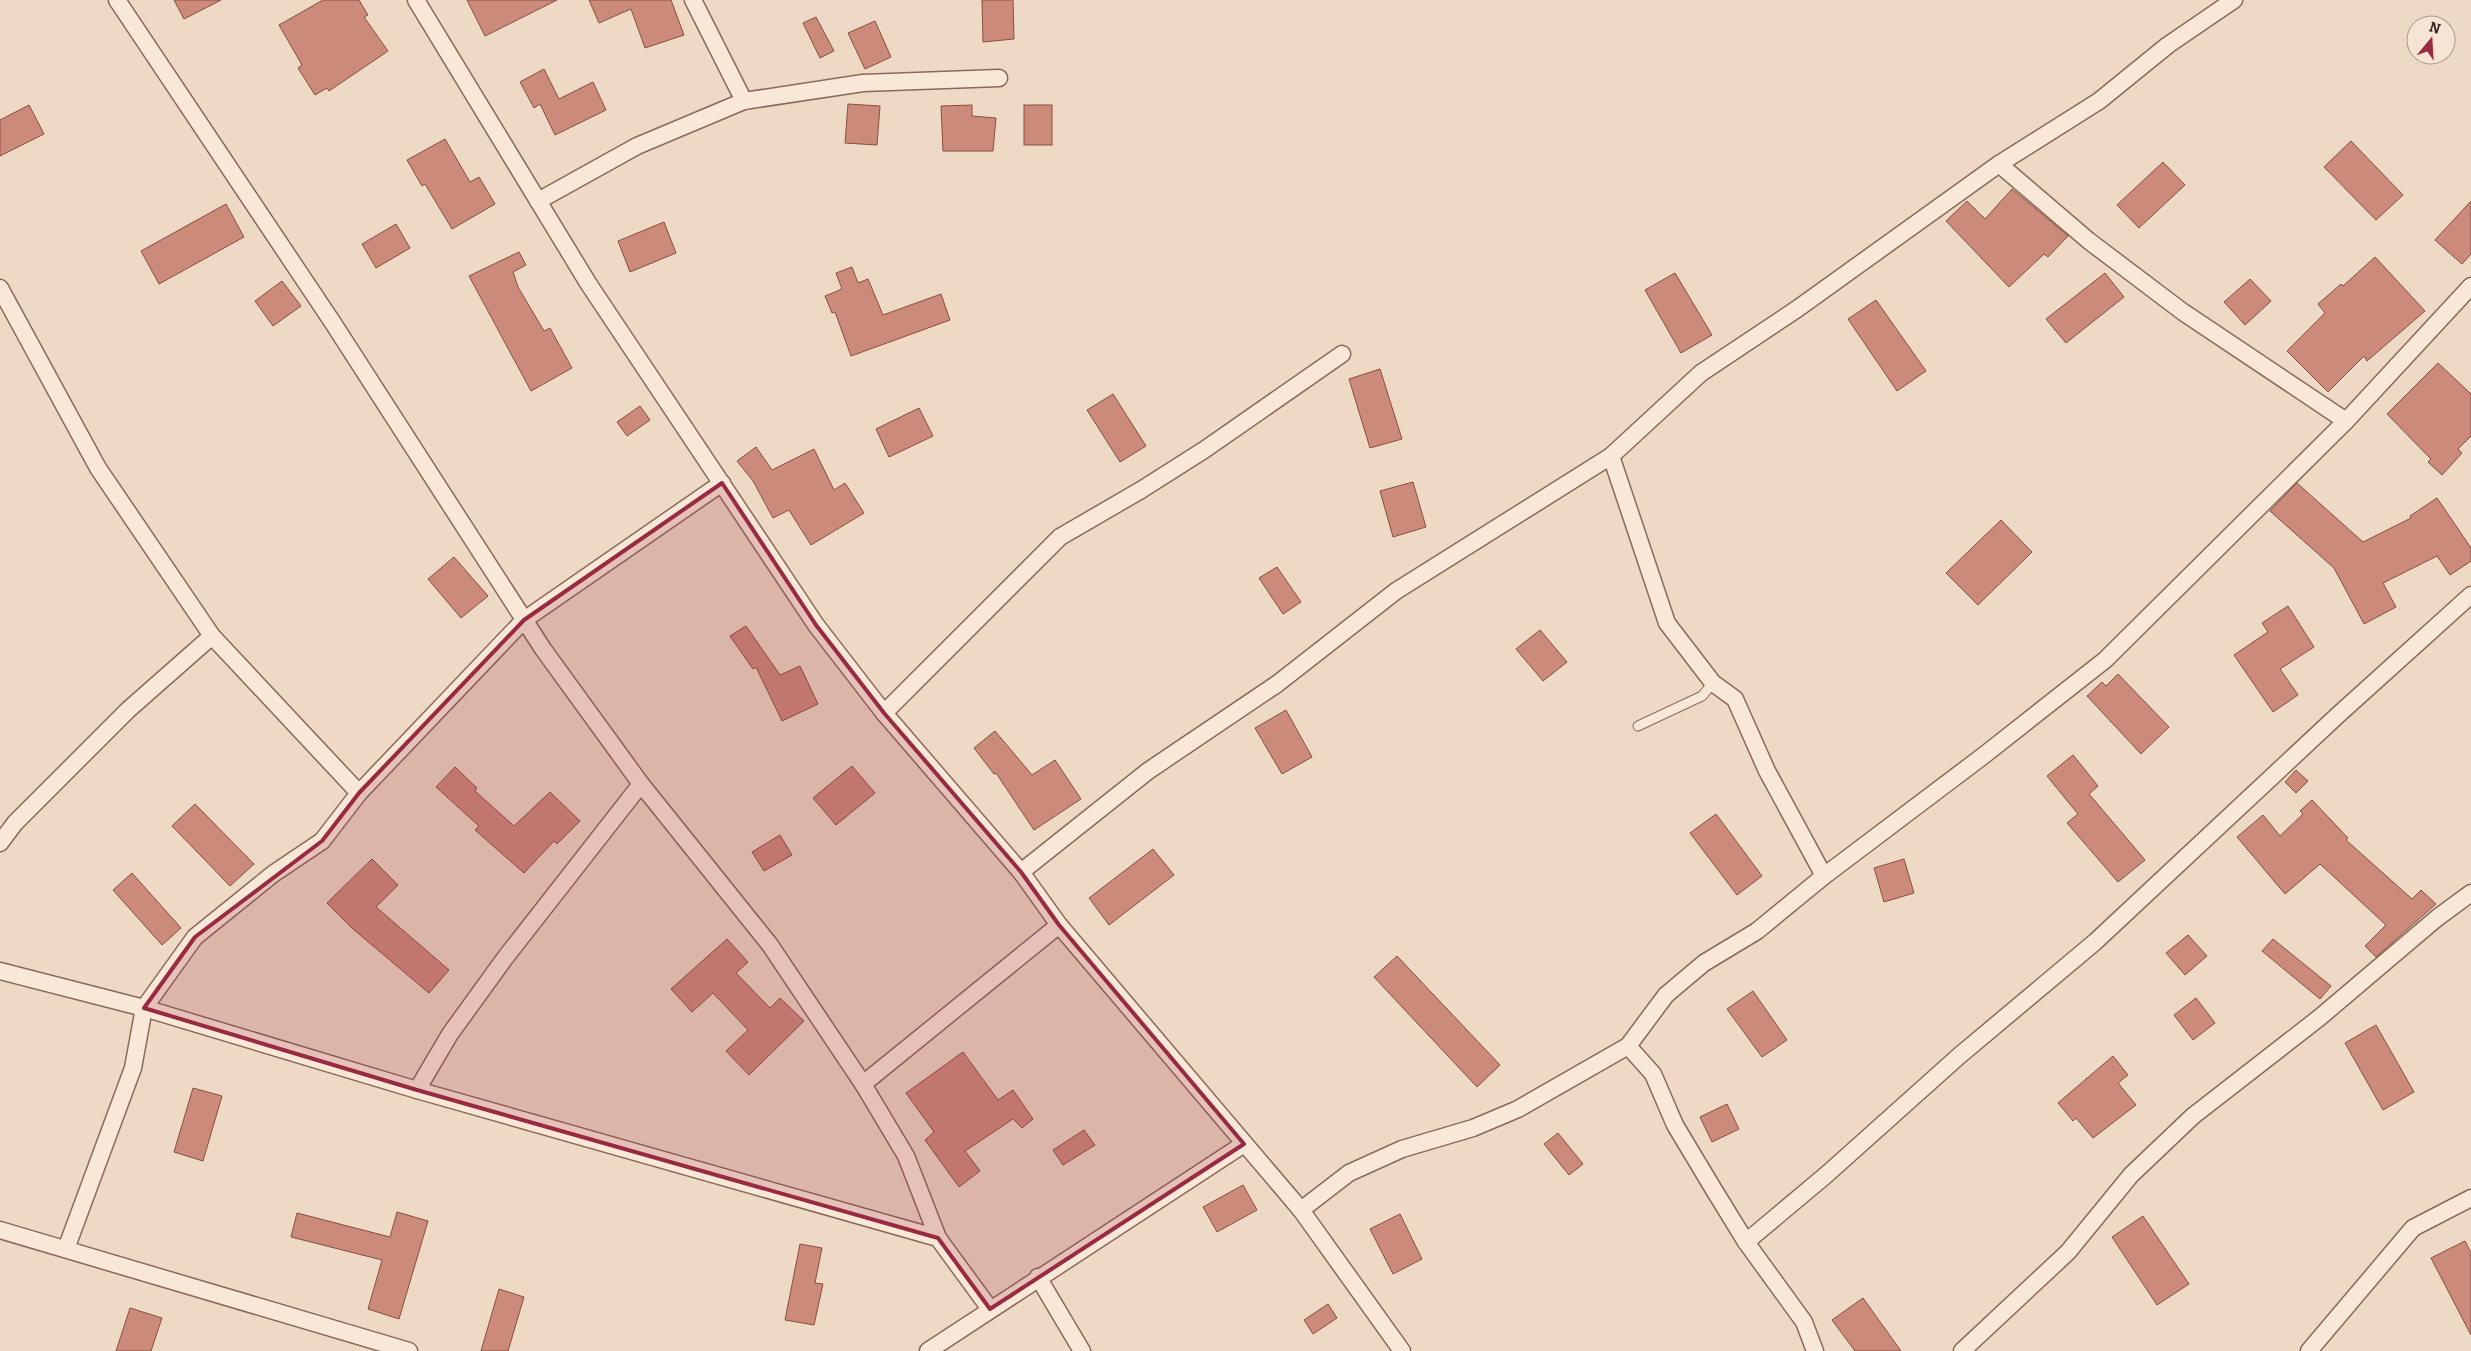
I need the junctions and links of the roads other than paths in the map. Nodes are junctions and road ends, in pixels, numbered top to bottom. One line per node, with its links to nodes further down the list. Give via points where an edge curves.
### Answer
1 (117, 0): 16 (street)
2 (416, 0): 8 (street)
3 (693, 0): 6 (street)
4 (2234, 0): 7 (street, via 2168,45 2099,101)
5 (999, 78): 6 (street, via 862,83)
6 (744, 101): 8 (street, via 637,146)
7 (1999, 164): 12 (street, via 2089,241 2183,312); 13 (street, via 1797,309 1701,373)
8 (538, 201): 14 (street, via 588,283)
9 (2471, 286): 12 (street)
10 (0, 288): 17 (street, via 98,468)
11 (1342, 354): 19 (street, via 1204,450 1060,537)
12 (2346, 420): 25 (street, via 2105,660)
13 (1611, 456): 18 (street, via 1667,623); 24 (street, via 1396,591 1277,684 1148,771)
14 (722, 483): 16 (street); 19 (street, via 816,625)
15 (2471, 595): 38 (street, via 2095,942)
16 (524, 620): 21 (street); 22 (street)
17 (212, 636): 22 (street); 23 (street, via 128,710 15,824)
18 (1713, 683): 20 (lane, via 1702,696); 25 (street, via 1735,699 1767,771)
19 (884, 712): 24 (street)
20 (1638, 726)
21 (641, 784): 31 (street, via 770,945); 32 (street, via 450,1034)
22 (359, 793): 29 (street, via 322,841 273,874 195,937)
23 (0, 844)
24 (1021, 872): 27 (street)
25 (1824, 876): 30 (street, via 1757,931 1704,964 1666,995)
26 (2471, 893): 47 (street, via 2193,1116 2131,1175 2068,1252)
27 (1059, 925): 31 (street); 33 (street)
28 (0, 971): 29 (street)
29 (144, 1008): 32 (street); 39 (street, via 133,1068)
30 (1628, 1046): 35 (street, via 1518,1109 1473,1128 1402,1149 1349,1173); 38 (street, via 1653,1074 1675,1125)
31 (863, 1084): 37 (street, via 906,1156)
32 (417, 1090): 37 (street)
33 (1244, 1144): 35 (street); 40 (street)
34 (2471, 1198): 48 (street, via 2413,1228)
35 (1301, 1210): 45 (street)
36 (0, 1230): 39 (street)
37 (938, 1238): 41 (street)
38 (1746, 1242): 46 (street, via 1804,1322)
39 (66, 1250): 42 (street)
40 (1038, 1277): 41 (street); 44 (street)
41 (990, 1309): 43 (street)
42 (409, 1351)
43 (928, 1351)
44 (1082, 1351)
45 (1402, 1351)
46 (1816, 1351)
47 (1962, 1351)
48 (2309, 1351)

